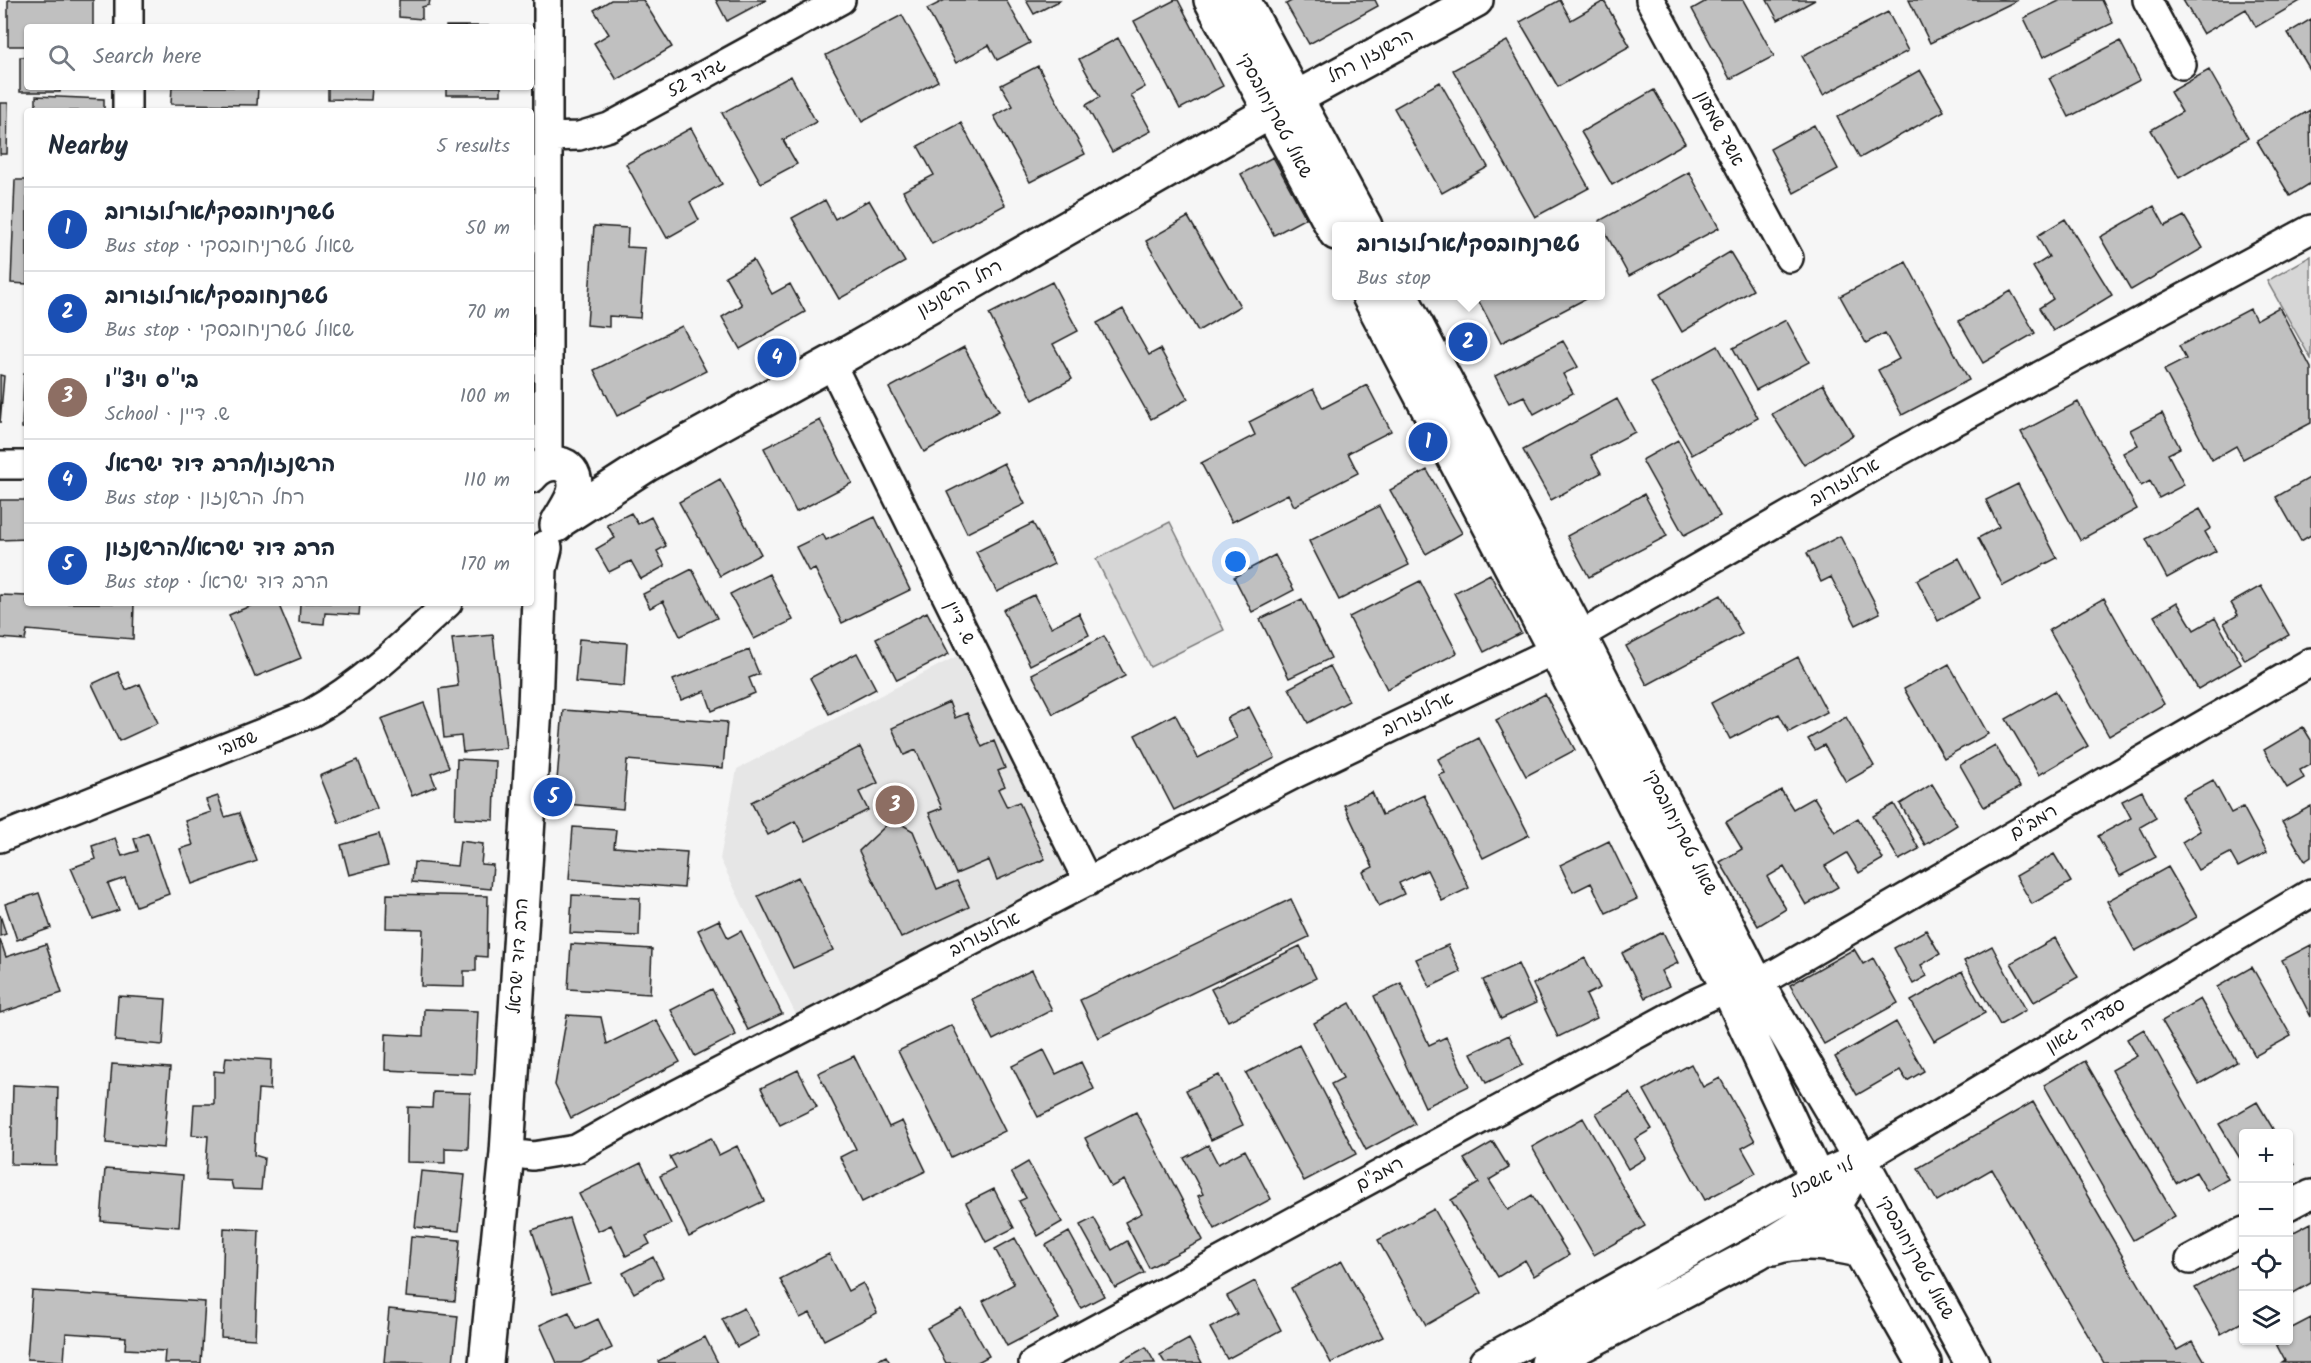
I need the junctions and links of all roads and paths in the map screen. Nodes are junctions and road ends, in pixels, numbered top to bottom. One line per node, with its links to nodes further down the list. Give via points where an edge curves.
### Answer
1 (129, 0): 9 (street)
2 (548, 0): 14 (street)
3 (840, 0): 14 (street, גדוד 52, via 609,127 579,136)
4 (1211, 0): 12 (street, שאול טשרניחובסקי)
5 (1243, 0): 12 (street, שאול טשרניחובסקי)
6 (1476, 0): 12 (street, הרשנזון רחל)
7 (1650, 0): 18 (street, אשד שמעון)
8 (2147, 0): 10 (street)
9 (129, 24)
10 (2182, 65)
11 (127, 90): 13 (street)
12 (1284, 104): 15 (street, שאול טשרניחובסקי); 16 (street, שאול טשרניחובסקי); 21 (street, רחל הרשנזון)
13 (127, 108)
14 (548, 137): 25 (street)
15 (1362, 222)
16 (1332, 223)
17 (2311, 229): 28 (street, ארלוזורוב, via 1893,455)
18 (1789, 258)
19 (1371, 300): 28 (street, שאול טשרניחובסקי)
20 (1403, 300): 28 (street, שאול טשרניחובסקי)
21 (831, 363): 22 (street, רחל הרשנזון); 31 (street, ש. דיין)
22 (648, 464): 25 (street); 26 (street, רחל הרשנזון)
23 (0, 465): 24 (street)
24 (24, 465)
25 (550, 470): 26 (street, הרב דוד ישראל, via 573,477 574,491)
26 (544, 543): 34 (street, הרב דוד ישראל)
27 (445, 606): 30 (street, שעובי, via 358,682 311,713)
28 (1567, 642): 31 (street, ארלוזורוב, via 1295,774); 33 (street, שאול טשרניחובסקי)
29 (2311, 662): 33 (street, רמב"ם)
30 (0, 838)
31 (1088, 882): 34 (street, ארלוזורוב, via 576,1149 533,1156)
32 (2311, 893): 35 (street, סעדיה גאון)
33 (1742, 986): 35 (street, שאול טשרניחובסקי); 36 (street, שאול טשרניחובסקי); 44 (street, רמב"ם, via 1691,1005)
34 (507, 1153): 43 (street, הרב דוד ישראל)
35 (1861, 1160): 36 (street, לוי אשכול); 48 (street, שאול טשרניחובסקי)
36 (1826, 1192): 40 (street, שאול טשרניחובסקי); 41 (street, לוי אשכול); 45 (street, לוי אשכול)
37 (2311, 1194): 38 (street)
38 (2293, 1204)
39 (2239, 1234): 42 (street)
40 (1859, 1250): 41 (street, via 1801,1243); 47 (street, שאול טשרניחובסקי)
41 (1757, 1252): 46 (street, לוי אשכול)
42 (2190, 1260)
43 (486, 1363)
44 (1033, 1363)
45 (1486, 1363)
46 (1548, 1363)
47 (1924, 1363)
48 (1972, 1363)

